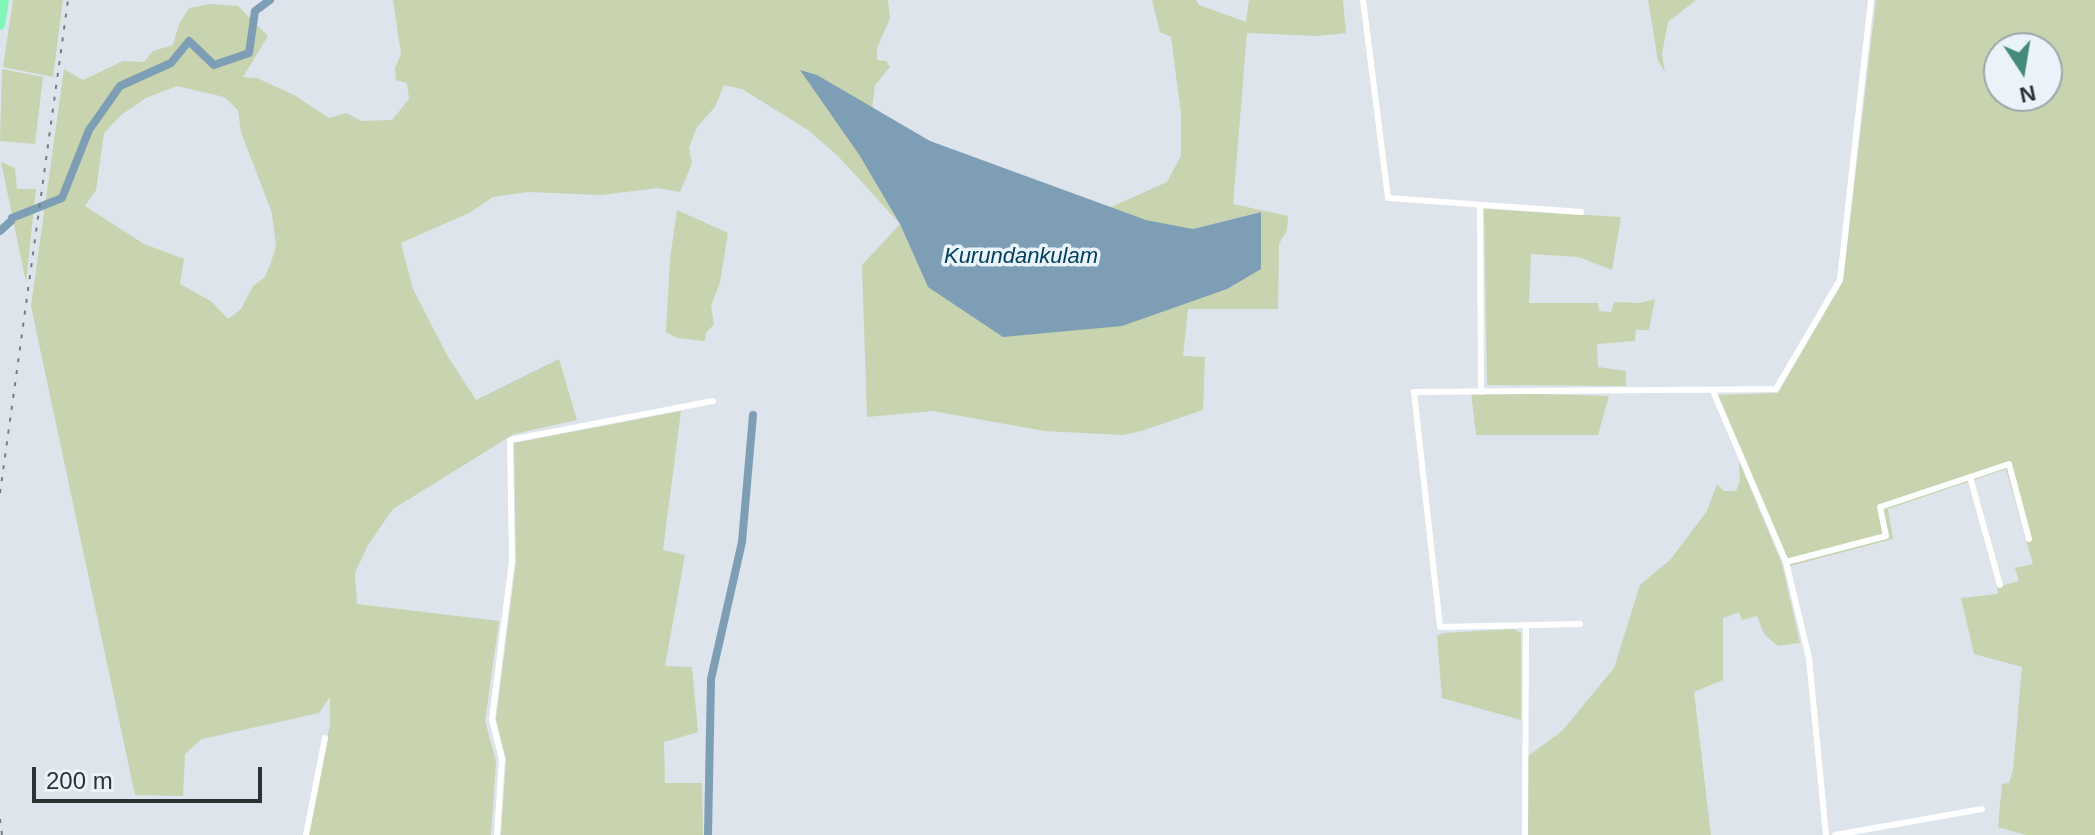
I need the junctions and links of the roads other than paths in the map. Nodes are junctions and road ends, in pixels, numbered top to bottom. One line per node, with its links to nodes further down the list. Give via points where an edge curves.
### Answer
1 (4, 0): 4 (highway)
2 (1363, 0): 5 (street, via 1388,198)
3 (1871, 0): 7 (street, via 1840,280 1776,389)
4 (0, 25)
5 (1480, 205): 6 (street); 8 (street)
6 (1581, 212)
7 (1713, 391): 8 (street); 12 (street)
8 (1481, 392): 15 (street, via 1414,392 1440,627)
9 (713, 401): 19 (street, via 510,440 512,560 492,719 502,759)
10 (1970, 477): 11 (street, via 2009,464); 12 (street, via 1880,507 1886,536); 13 (street)
11 (2029, 539)
12 (1786, 562): 21 (street, via 1809,658)
13 (2000, 585)
14 (1580, 624): 15 (street)
15 (1526, 625): 20 (street)
16 (325, 738): 18 (street)
17 (1982, 809): 22 (street)
18 (306, 835)
19 (497, 835)
20 (1525, 835)
21 (1826, 835)
22 (1835, 835)

